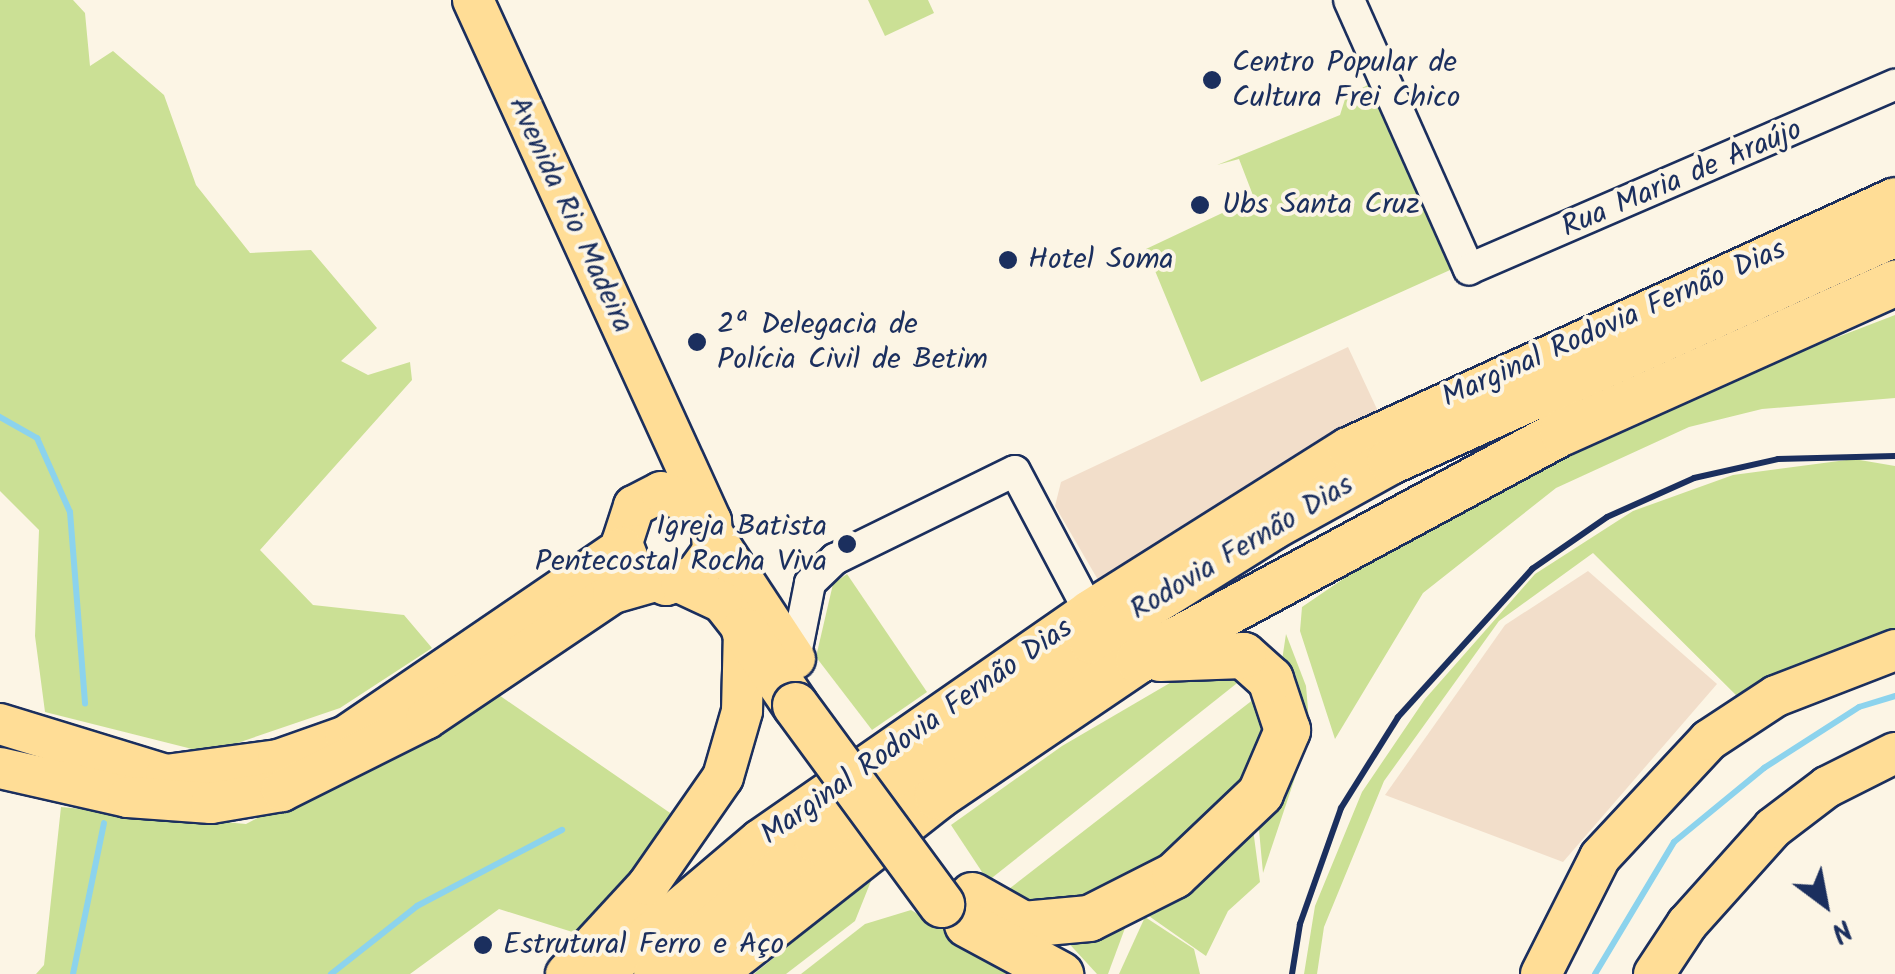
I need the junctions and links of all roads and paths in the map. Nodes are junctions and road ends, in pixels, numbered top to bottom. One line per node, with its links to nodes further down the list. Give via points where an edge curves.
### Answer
1 (472, 0): 10 (main road, Avenida Rio Madeira)
2 (1349, 0): 3 (street, Rua Maria de Araújo, via 1468,269)
3 (1895, 85)
4 (1895, 198): 11 (main road, Marginal Rodovia Fernão Dias)
5 (1895, 233): 8 (highway, Rodovia Fernão Dias)
6 (1895, 282): 9 (highway, Rodovia Fernão Dias)
7 (1895, 304): 9 (highway)
8 (1698, 319): 11 (highway, via 1653,328 1382,443); 28 (highway, Rodovia Fernão Dias, via 1390,461 1160,593 817,840)
9 (1618, 408): 20 (highway, Rodovia Fernão Dias, via 1413,508)
10 (669, 429): 12 (main road, via 667,461); 13 (main road, Avenida Rio Madeira)
11 (1348, 448): 16 (main road, Marginal Rodovia Fernão Dias)
12 (647, 497): 13 (main road, via 677,493); 14 (main road, via 627,517)
13 (709, 522): 15 (main road, via 706,565); 19 (main road, Avenida Rio Madeira)
14 (622, 548): 15 (main road); 22 (main road, via 346,736 278,760 166,775)
15 (666, 582): 17 (main road, via 722,602); 24 (main road, via 613,593 426,719 282,791 212,802 128,797)
16 (1089, 612): 19 (street, via 1015,471 862,544 810,583); 27 (main road, Marginal Rodovia Fernão Dias, via 760,840)
17 (744, 630): 21 (highway); 26 (main road, via 742,711 723,776 648,885)
18 (1895, 650): 31 (main road, via 1776,696 1709,740 1600,857)
19 (795, 659): 21 (highway)
20 (1138, 660): 25 (highway, via 1224,653 1243,655 1264,672 1284,702 1287,730 1260,793 1174,875 1089,918 1023,924); 29 (highway, Rodovia Fernão Dias, via 937,796)
21 (812, 706): 25 (highway)
22 (0, 724)
23 (1895, 753): 32 (main road, via 1827,787 1774,828 1687,924)
24 (0, 768)
25 (956, 900): 30 (highway, via 989,941)
26 (566, 974)
27 (602, 974)
28 (656, 974)
29 (711, 974)
30 (1060, 974)
31 (1541, 974)
32 (1654, 974)

